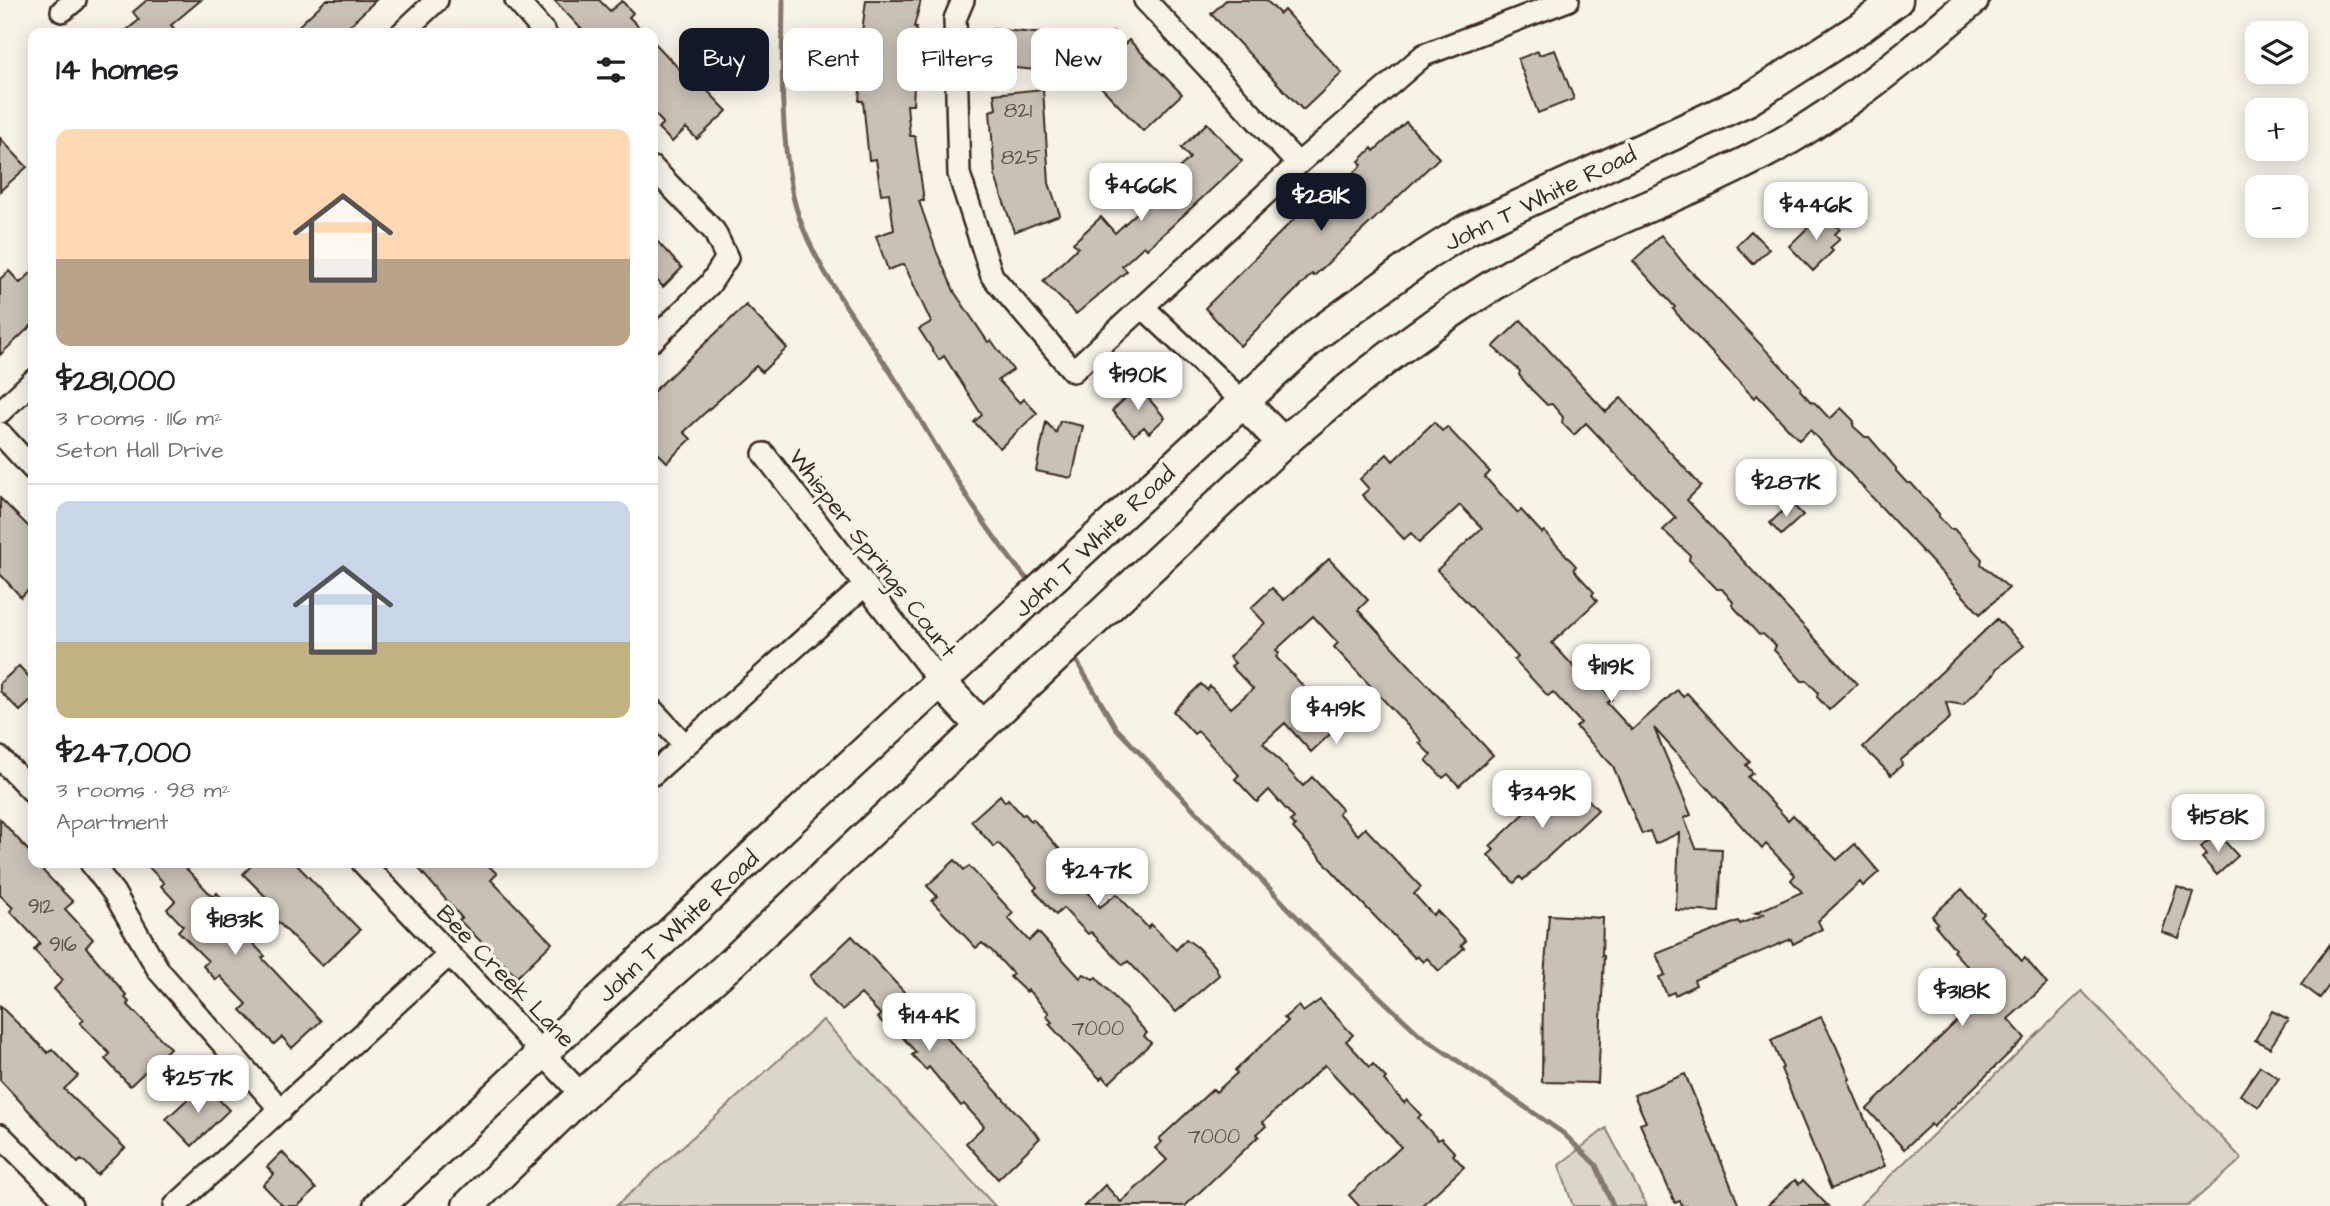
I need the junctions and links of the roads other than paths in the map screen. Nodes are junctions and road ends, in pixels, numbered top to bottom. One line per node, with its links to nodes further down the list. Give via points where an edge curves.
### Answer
1 (437, 0): 8 (street)
2 (516, 0): 9 (street)
3 (963, 0): 12 (street, via 955,19 959,174 992,276 1073,371)
4 (1145, 0): 10 (street)
5 (1568, 0): 10 (street, via 1424,55)
6 (1897, 0): 15 (main road, John T White Road, via 1748,100 1466,230 1317,334)
7 (1973, 0): 18 (main road, via 1858,94 1776,146 1538,259 1452,310 1371,368)
8 (407, 28)
9 (541, 28)
10 (1298, 164): 12 (street)
11 (658, 172): 13 (street, via 714,231 727,258 710,284)
12 (1143, 307): 15 (street)
13 (658, 335)
14 (28, 386): 16 (street)
15 (1244, 403): 18 (main road); 22 (main road, John T White Road)
16 (0, 412)
17 (0, 433): 20 (street)
18 (1283, 443): 24 (main road)
19 (764, 454): 21 (street, Whisper Springs Court)
20 (28, 464)
21 (865, 585): 22 (street, Whisper Springs Court); 25 (street)
22 (941, 684): 24 (main road); 32 (main road, John T White Road)
23 (658, 716): 25 (street)
24 (982, 727): 33 (main road, via 727,967)
25 (685, 745): 27 (street)
26 (1, 760): 28 (street)
27 (658, 769)
28 (28, 787)
29 (95, 868): 34 (street, via 159,971)
30 (368, 868): 31 (street, Bee Creek Lane)
31 (449, 955): 32 (street, Bee Creek Lane); 34 (street)
32 (544, 1053): 33 (street, Bee Creek Lane); 38 (main road, John T White Road)
33 (582, 1095): 39 (main road)
34 (281, 1110): 37 (street)
35 (0, 1135): 36 (street)
36 (71, 1206)
37 (175, 1206)
38 (379, 1206)
39 (468, 1206)

